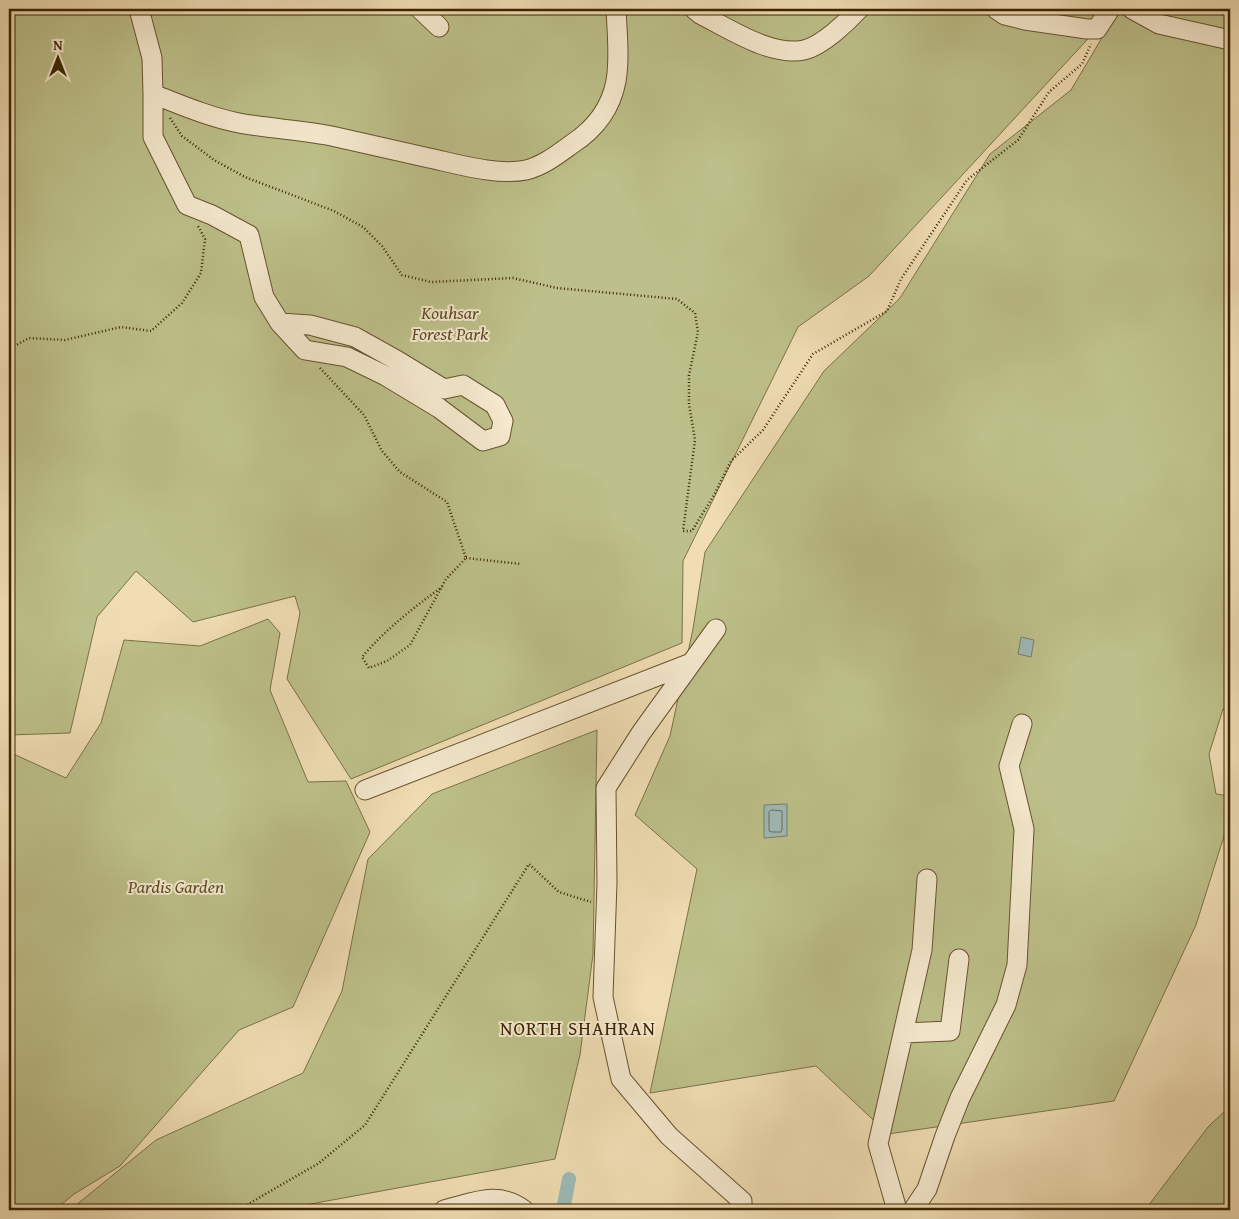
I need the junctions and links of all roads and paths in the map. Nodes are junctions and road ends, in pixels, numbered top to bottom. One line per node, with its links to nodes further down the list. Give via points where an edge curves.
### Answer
1 (139, 9): 12 (street, via 152,58)
2 (420, 9): 9 (street)
3 (616, 9): 12 (street, via 616,80 610,102 599,121 580,139 554,156 522,170 498,171 460,165 331,136 238,122)
4 (694, 9): 5 (street, via 755,42 783,50 804,50 821,42)
5 (859, 9)
6 (996, 9): 10 (street, via 1025,20)
7 (1110, 9): 10 (street)
8 (1132, 9): 11 (street, via 1159,24)
9 (439, 27)
10 (1097, 29): 13 (path, via 1082,64 1049,92 1018,140 967,180 901,279 887,311 813,354 763,430 731,461 692,531 683,531 695,440 690,375 698,332 695,313 677,299 557,288 513,278 431,282 402,274 363,227 334,211 245,177 214,160 182,136)
11 (1230, 40)
12 (153, 94): 14 (street, via 153,137)
13 (168, 115)
14 (187, 205): 15 (street, via 249,235 264,297); 17 (path, via 205,240 201,273 182,304 150,331 121,327 65,340 29,338)
15 (280, 323): 16 (street); 18 (street, via 310,325 355,337)
16 (304, 350): 19 (street, via 347,357); 20 (path, via 364,415 382,451 400,472 447,502)
17 (9, 351)
18 (444, 389): 19 (street); 19 (street, via 463,385 495,405 504,420 500,436 483,441)
19 (439, 408)
20 (466, 558): 21 (path); 22 (path)
21 (521, 564)
22 (442, 587): 22 (path, via 410,645 387,661 369,668 362,656 380,636)
23 (716, 629): 24 (street)
24 (691, 663): 26 (street); 28 (street, via 606,788)
25 (1022, 724): 36 (street, via 1009,766 1024,829 1017,965 1006,1006 960,1098 927,1189)
26 (365, 790)
27 (927, 879): 30 (street, via 922,950)
28 (606, 907): 31 (path, via 560,892 529,864 365,1125 319,1163); 34 (street, via 603,997 620,1079 669,1136 742,1201)
29 (959, 959): 30 (street, via 950,1031)
30 (903, 1032): 35 (street, via 878,1144)
31 (238, 1210)
32 (444, 1210): 33 (street, via 500,1198)
33 (524, 1210)
34 (742, 1210)
35 (898, 1210)
36 (913, 1210)

